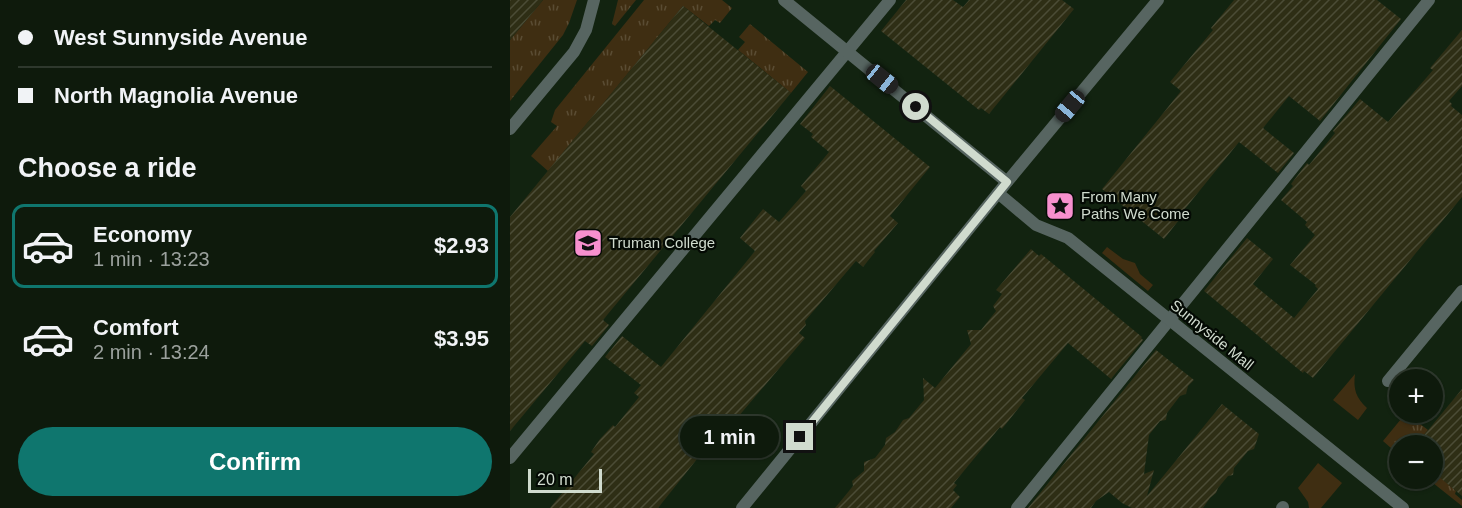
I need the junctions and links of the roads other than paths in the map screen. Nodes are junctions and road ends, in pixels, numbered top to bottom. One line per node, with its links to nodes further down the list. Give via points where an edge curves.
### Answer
1 (594, 0): 7 (street, via 586,30 574,52)
2 (784, 0): 6 (street)
3 (890, 0): 6 (street)
4 (1158, 0): 8 (street)
5 (1429, 0): 11 (street)
6 (847, 51): 8 (street); 13 (street)
7 (510, 129)
8 (1007, 182): 9 (street)
9 (998, 194): 11 (street, Sunnyside Mall, via 1036,225 1068,238); 14 (street)
10 (1462, 291): 12 (street)
11 (1169, 320): 15 (street); 16 (street, Sunnyside Mall)
12 (1388, 381)
13 (510, 458)
14 (742, 508)
15 (1017, 508)
16 (1403, 508)

